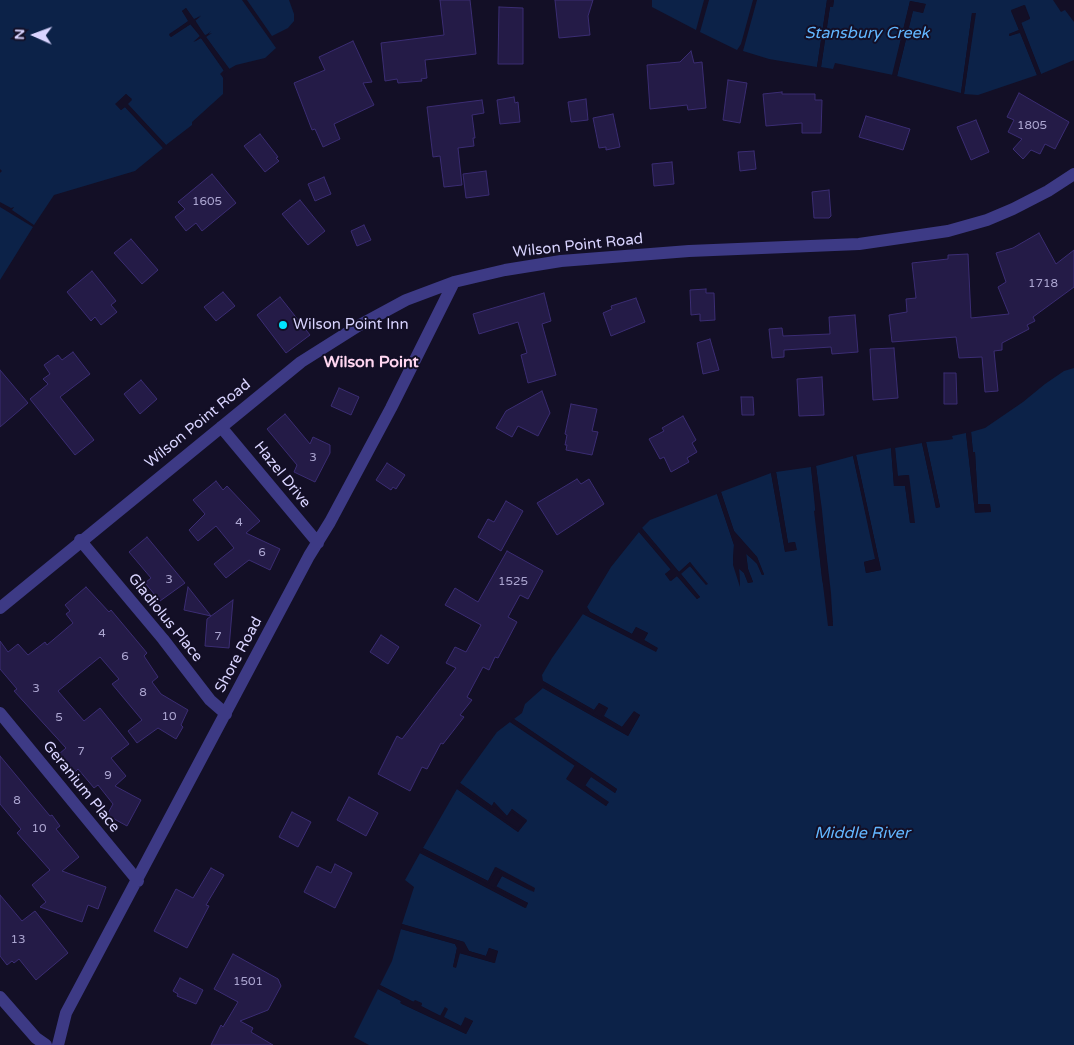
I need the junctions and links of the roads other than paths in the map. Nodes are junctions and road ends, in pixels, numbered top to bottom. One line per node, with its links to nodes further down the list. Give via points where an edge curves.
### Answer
1 (1074, 174): 2 (street, Wilson Point Road, via 1013,209 948,232 860,244 689,251 561,261)
2 (454, 282): 3 (street, Wilson Point Road, via 400,303 334,341 301,362); 5 (street, Shore Road, via 392,408)
3 (221, 427): 4 (street, Wilson Point Road); 5 (street, Hazel Drive)
4 (80, 540): 6 (street, Wilson Point Road); 8 (street, Gladiolus Place, via 210,700)
5 (318, 543): 8 (street, Shore Road)
6 (0, 608)
7 (0, 713): 9 (street, Geranium Place)
8 (226, 714): 9 (street, Shore Road)
9 (138, 881): 12 (street, Shore Road, via 66,1014)
10 (0, 997): 11 (street)
11 (46, 1045)
12 (58, 1045)

